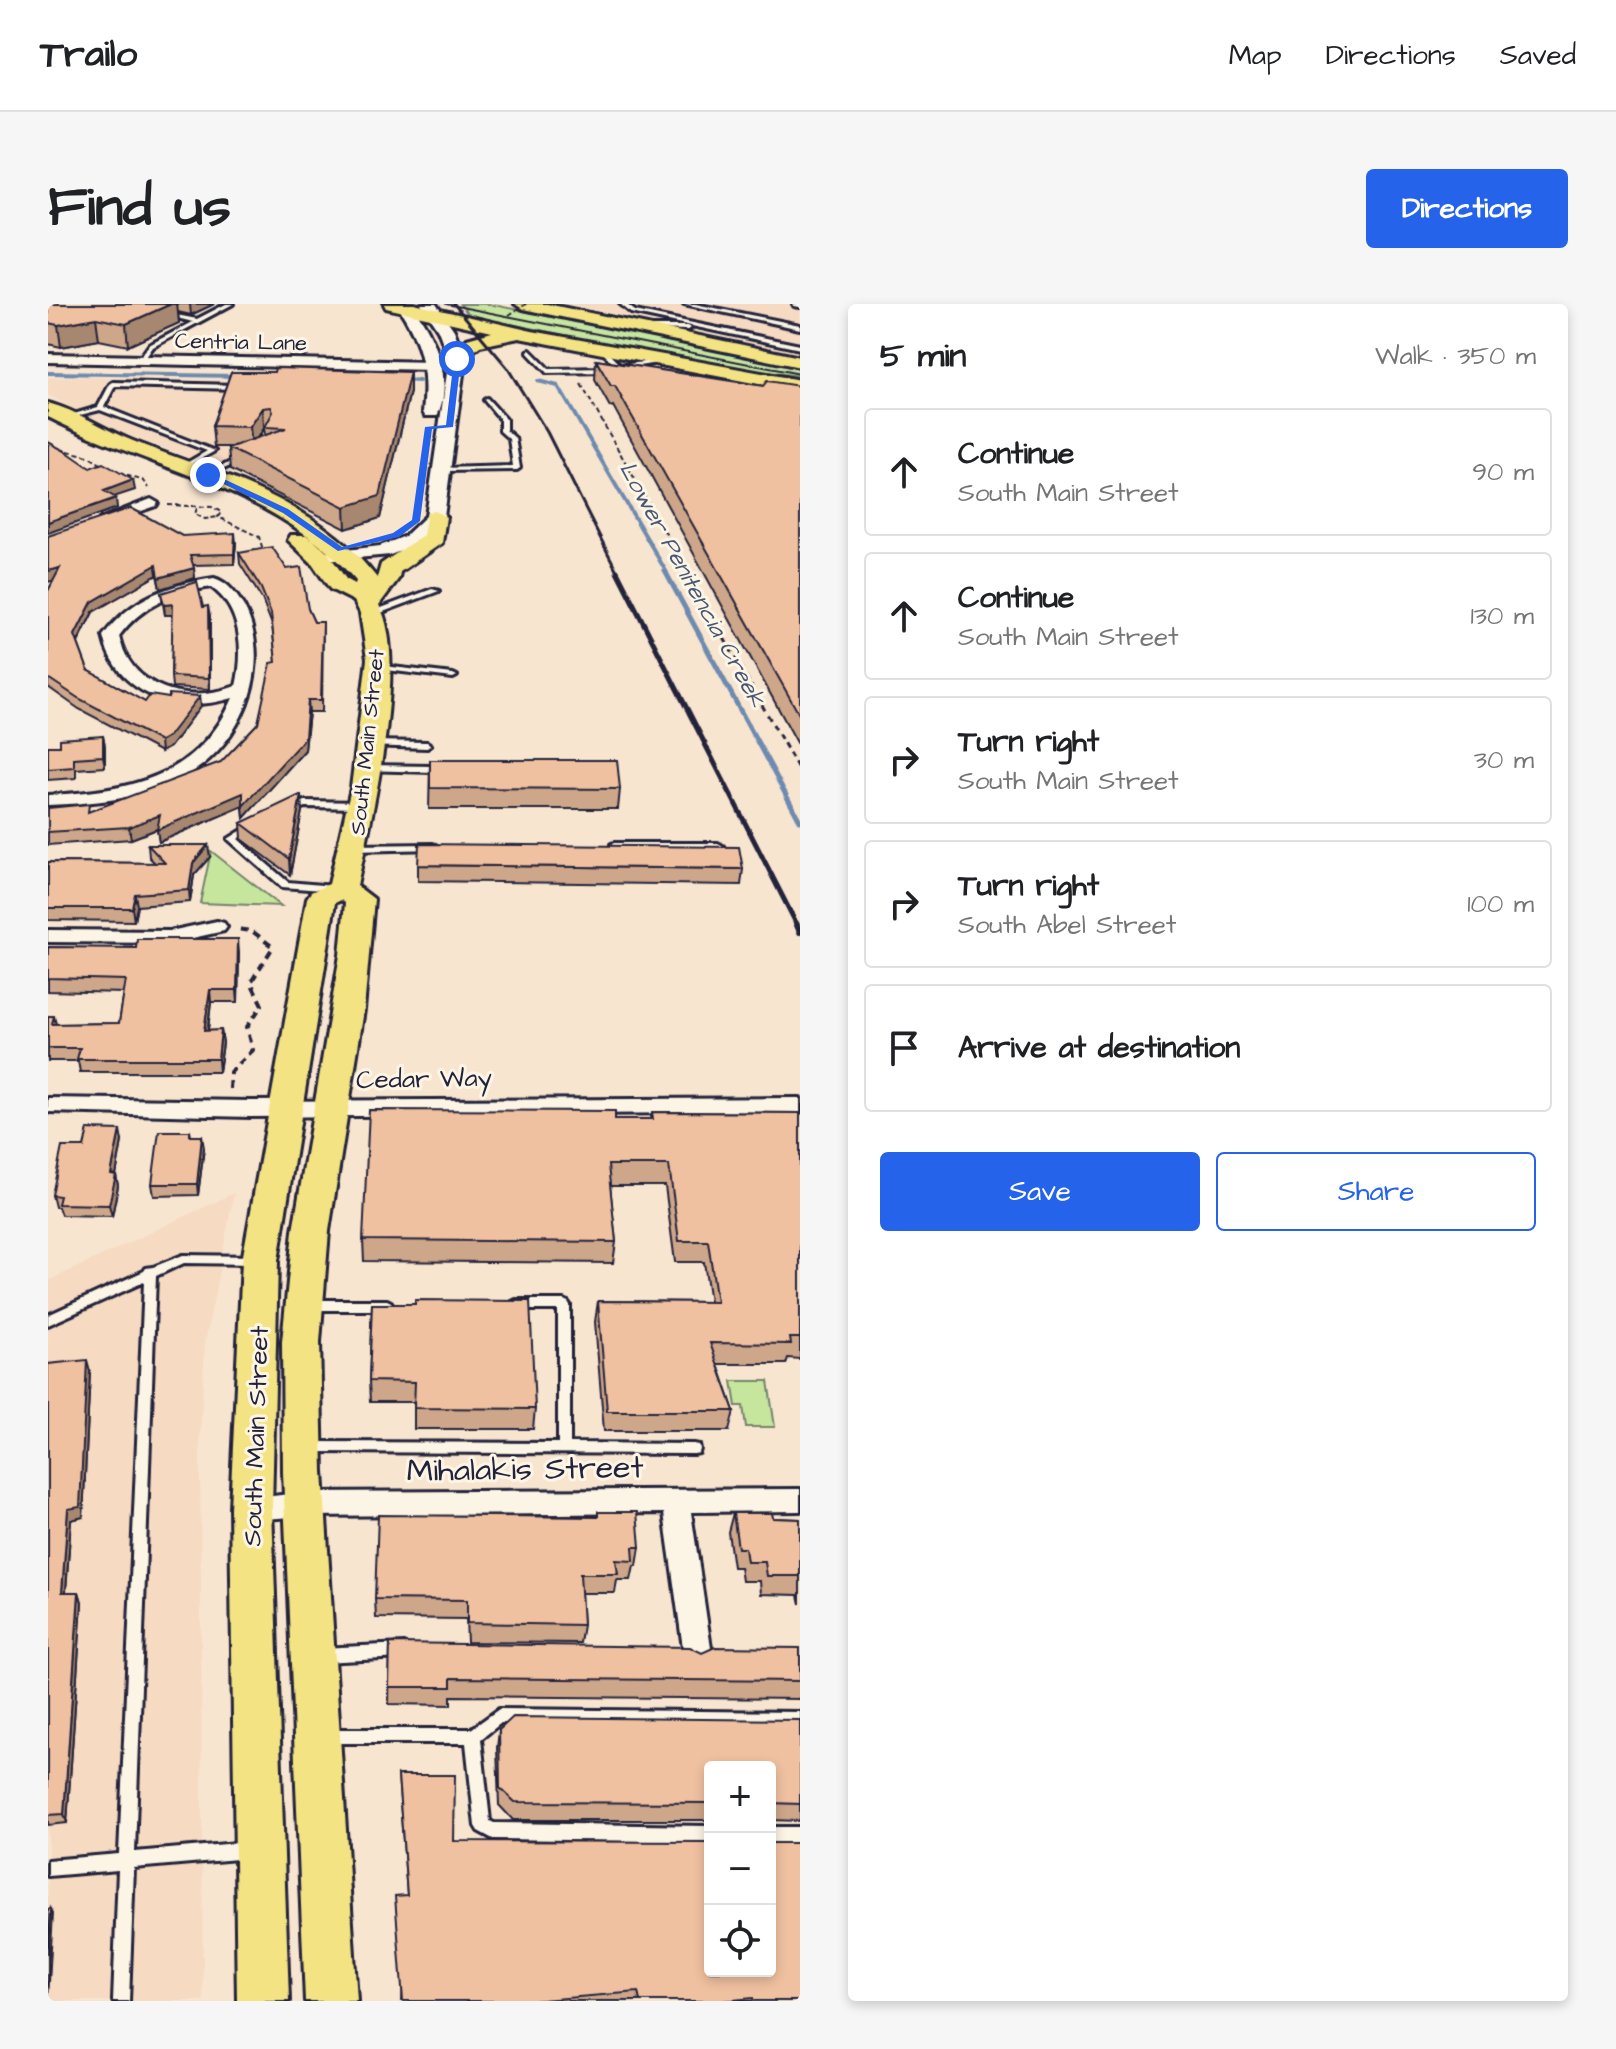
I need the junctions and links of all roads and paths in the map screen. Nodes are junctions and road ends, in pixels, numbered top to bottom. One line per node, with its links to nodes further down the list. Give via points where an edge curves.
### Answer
1 (230, 304): 8 (lane)
2 (623, 304): 9 (lane, via 633,312)
3 (687, 304): 10 (lane)
4 (400, 305): 5 (main road); 19 (main road, via 428,341)
5 (433, 307): 12 (main road); 17 (main road)
6 (519, 308): 11 (main road)
7 (151, 310): 8 (lane)
8 (198, 321): 16 (lane, via 151,346)
9 (708, 327): 11 (lane); 14 (lane)
10 (800, 327)
11 (638, 328): 14 (main road)
12 (531, 344): 13 (main road); 17 (main road, via 472,342); 20 (lane, via 547,371)
13 (602, 349): 18 (main road); 20 (lane)
14 (800, 351)
15 (48, 358): 16 (street, Centria Lane)
16 (142, 359): 19 (street, Centria Lane)
17 (457, 359): 28 (main road)
18 (667, 362): 20 (lane); 22 (main road)
19 (433, 366): 28 (main road)
20 (618, 369): 21 (lane)
21 (632, 376)
22 (800, 386)
23 (239, 387): 26 (lane, via 113,384)
24 (591, 396): 51 (path)
25 (487, 400): 32 (lane, via 512,438 517,468)
26 (100, 408): 27 (lane); 31 (lane, via 212,451)
27 (52, 419): 31 (main road)
28 (439, 427): 32 (main road); 40 (main road, via 416,521 396,535)
29 (48, 447): 34 (path, via 88,456 144,481)
30 (247, 456): 33 (lane)
31 (177, 470): 33 (main road); 40 (main road)
32 (442, 470): 37 (main road)
33 (208, 475): 40 (main road, via 286,511)
34 (151, 503): 35 (path); 38 (street)
35 (197, 508): 36 (path, via 195,514 205,519); 36 (path, via 212,507 221,512)
36 (218, 517): 39 (path, via 259,537)
37 (435, 517): 40 (main road, via 412,540 383,551); 42 (main road, via 434,538 389,569)
38 (92, 525)
39 (264, 553)
40 (337, 555): 42 (main road, via 338,584)
41 (435, 591): 42 (lane)
42 (367, 605): 43 (main road, South Main Street)
43 (378, 667): 44 (lane); 49 (main road, South Main Street)
44 (453, 676)
45 (243, 689): 46 (street, via 224,699); 46 (street, via 249,657 226,588 214,582 159,593 124,617 111,636 112,653 145,687); 47 (street)
46 (201, 701): 47 (street)
47 (230, 718): 52 (street, via 221,738 194,764 166,780 111,794)
48 (427, 745): 49 (lane)
49 (367, 756): 50 (lane); 53 (main road, South Main Street)
50 (433, 769)
51 (800, 772)
52 (48, 800)
53 (361, 805): 54 (lane, via 304,804); 59 (main road, South Main Street)
54 (274, 816)
55 (261, 822): 60 (lane, via 236,834 233,842 285,885)
56 (606, 846): 57 (lane)
57 (718, 846)
58 (453, 847): 59 (lane)
59 (353, 848): 60 (main road, South Main Street)
60 (342, 889): 67 (main road, South Main Street, via 360,899); 68 (main road, South Main Street, via 321,898)
61 (217, 927): 62 (street, via 170,937); 69 (path, via 252,931 273,947 251,982 262,1005 247,1027 253,1050 231,1072)
62 (48, 936)
63 (48, 1105): 69 (street, Cedar Way)
64 (569, 1105): 65 (street, Cedar Way); 67 (street, Cedar Way); 70 (lane)
65 (694, 1105): 66 (street, Cedar Way); 71 (lane)
66 (800, 1105)
67 (333, 1107): 68 (street, Cedar Way); 74 (main road, South Main Street, via 308,1235)
68 (288, 1108): 69 (street, Cedar Way); 72 (main road, South Main Street)
69 (227, 1109)
70 (594, 1121)
71 (664, 1121)
72 (260, 1261): 73 (lane, via 183,1259); 84 (main road, South Main Street)
73 (150, 1271): 77 (lane); 95 (lane)
74 (304, 1305): 75 (lane); 78 (main road, South Main Street)
75 (396, 1305)
76 (503, 1305): 79 (lane, via 564,1305)
77 (48, 1320)
78 (304, 1447): 79 (lane); 83 (main road, South Main Street)
79 (564, 1449): 80 (lane)
80 (694, 1449)
81 (800, 1500): 82 (street, Mihalakis Street)
82 (676, 1501): 83 (street, Mihalakis Street); 87 (street)
83 (305, 1504): 84 (street, Mihalakis Street); 86 (main road, South Main Street)
84 (251, 1508): 94 (main road, South Main Street)
85 (426, 1651): 86 (lane)
86 (312, 1655): 89 (main road, South Main Street)
87 (698, 1655)
88 (800, 1719): 90 (lane, via 499,1716)
89 (317, 1736): 90 (lane); 99 (main road, South Main Street)
90 (473, 1736): 91 (lane, via 483,1826 493,1831)
91 (704, 1834)
92 (776, 1835): 93 (lane)
93 (800, 1835)
94 (258, 1850): 95 (lane); 98 (main road, South Main Street)
95 (126, 1860): 96 (lane); 97 (lane)
96 (48, 1868)
97 (121, 2001)
98 (263, 2001)
99 (331, 2001)

